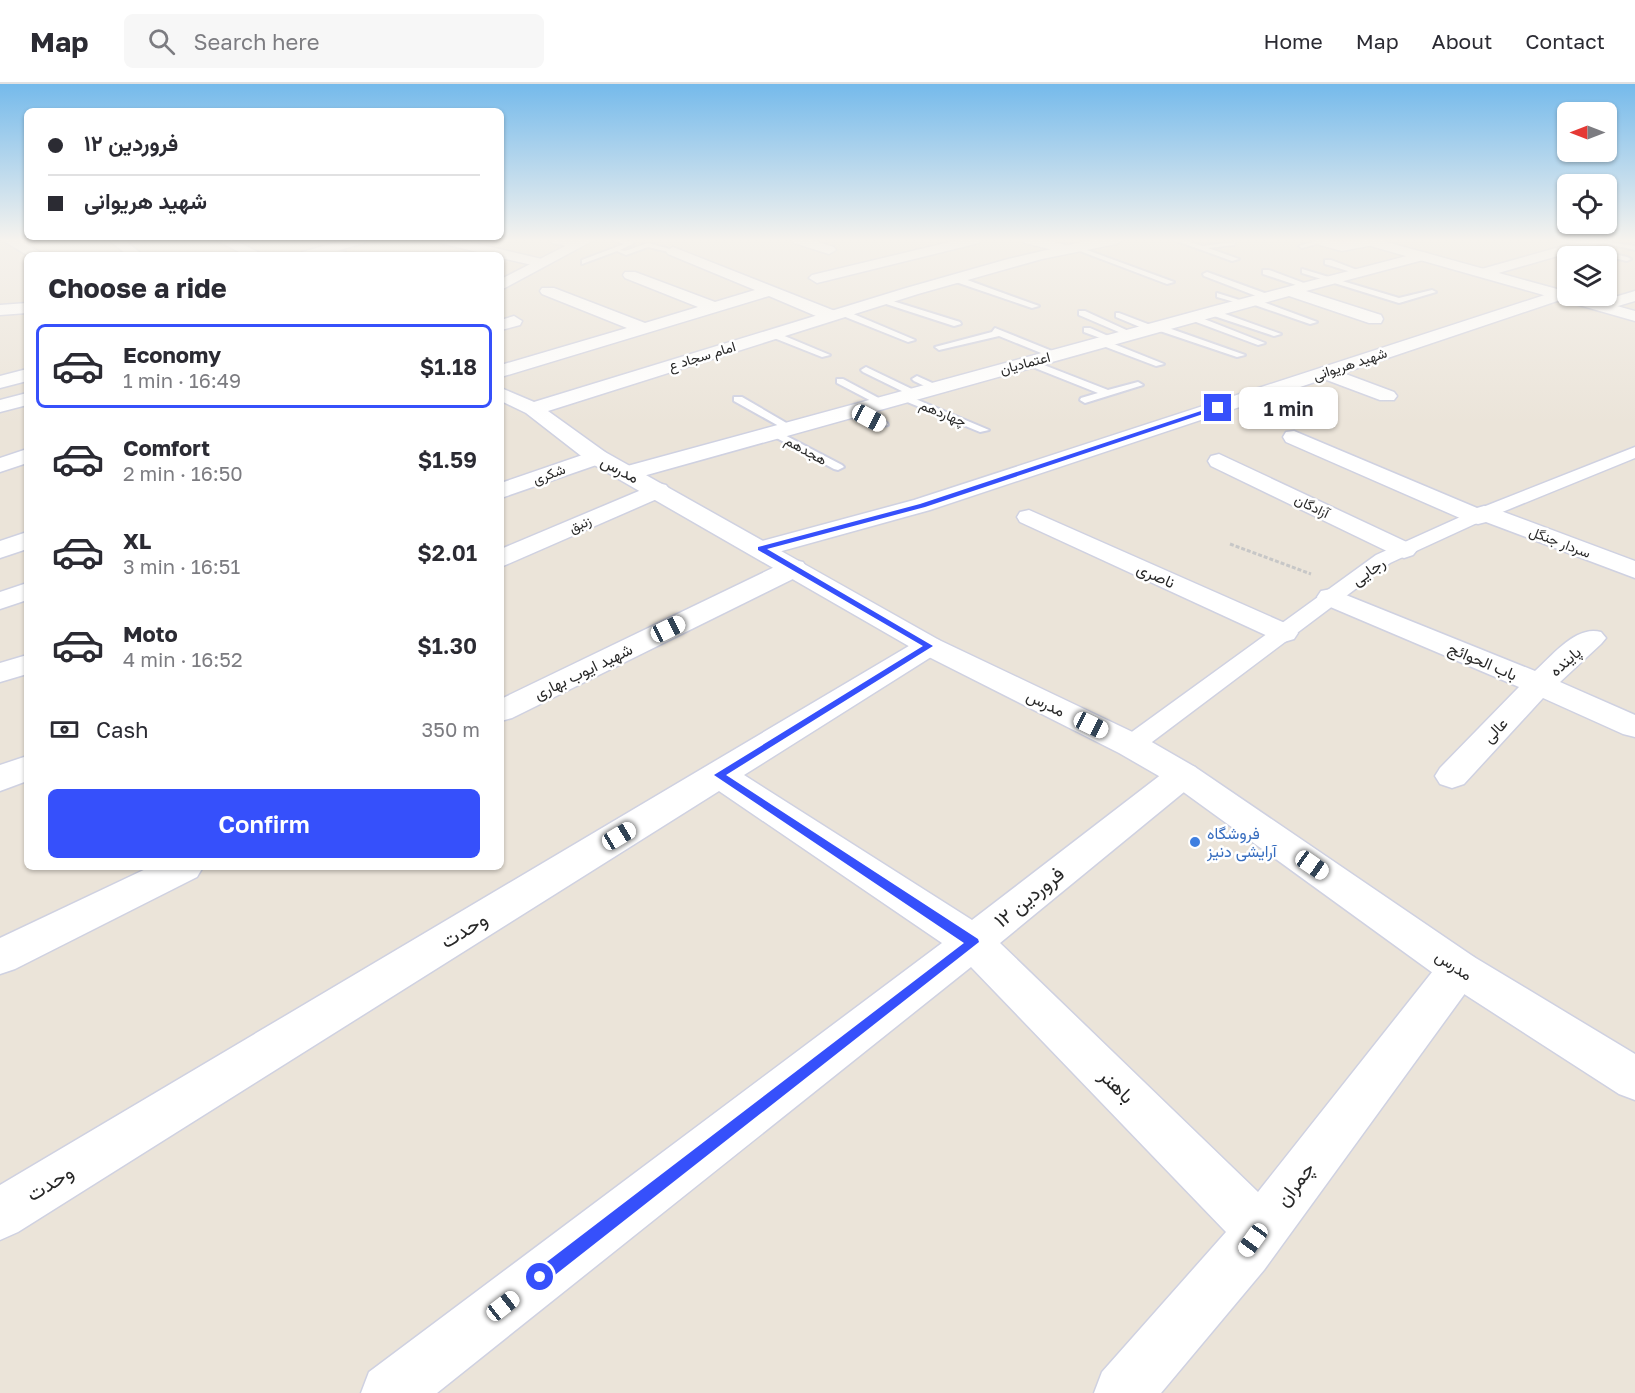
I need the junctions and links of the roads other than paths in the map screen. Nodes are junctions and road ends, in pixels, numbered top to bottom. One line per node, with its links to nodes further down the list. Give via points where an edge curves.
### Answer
1 (574, 301): 27 (street)
2 (696, 301): 16 (street)
3 (736, 301): 16 (street)
4 (798, 301): 20 (street)
5 (879, 301): 20 (street, امام سجاد ع)
6 (886, 301): 26 (lane)
7 (1021, 301): 12 (lane)
8 (1250, 301): 18 (street, اعتمادیان)
9 (1258, 301): 22 (lane)
10 (1320, 301): 13 (street)
11 (1542, 301): 77 (street, شهید هریوانی, via 922,505)
12 (1035, 306)
13 (1334, 306): 22 (street); 25 (street)
14 (1601, 306): 23 (street)
15 (24, 308): 17 (street)
16 (713, 308): 27 (street)
17 (0, 310)
18 (1211, 312): 24 (street, اعتمادیان); 31 (lane)
19 (1082, 313): 30 (lane)
20 (835, 314): 29 (street, امام سجاد ع); 33 (lane)
21 (1119, 315): 28 (lane)
22 (1314, 316)
23 (1635, 316)
24 (1191, 317): 28 (street, اعتمادیان); 34 (lane)
25 (1375, 319)
26 (957, 324)
27 (643, 328): 43 (street)
28 (1154, 328): 30 (street, اعتمادیان); 35 (lane)
29 (772, 334): 38 (lane); 59 (street, امام سجاد ع)
30 (1131, 334): 32 (street, اعتمادیان)
31 (1277, 334)
32 (1100, 337): 39 (street, اعتمادیان); 42 (lane)
33 (911, 340)
34 (1261, 343)
35 (1208, 344): 37 (lane); 40 (lane)
36 (939, 347): 39 (lane, via 997,332)
37 (1192, 349)
38 (825, 355)
39 (1054, 355): 41 (street, اعتمادیان)
40 (1240, 355)
41 (1028, 362): 50 (street, اعتمادیان, via 936,388); 51 (lane)
42 (1159, 364)
43 (504, 369)
44 (866, 370): 50 (lane, چهاردهم)
45 (1329, 374): 53 (street, شهید هریوانی)
46 (24, 376): 48 (street)
47 (840, 381): 57 (lane)
48 (0, 382)
49 (1138, 385): 51 (lane)
50 (912, 390): 57 (street, اعتمادیان); 63 (lane, چهاردهم)
51 (1108, 394): 56 (lane)
52 (504, 395): 59 (street, مدرس)
53 (1387, 396)
54 (738, 399): 62 (lane, هجدهم)
55 (24, 400): 58 (street)
56 (1085, 400)
57 (883, 403): 60 (street, اعتمادیان)
58 (0, 406)
59 (533, 409): 67 (street, مدرس)
60 (855, 410): 61 (lane); 62 (street, اعتمادیان)
61 (883, 425)
62 (783, 430): 70 (lane, هجدهم); 71 (street, اعتمادیان)
63 (984, 430)
64 (1294, 437): 74 (street, سردار جنگل)
65 (1635, 452): 74 (street, رجایی)
66 (24, 457): 69 (street)
67 (597, 457): 71 (street, مدرس); 73 (street, شکری)
68 (1219, 461): 79 (street, آزادگان)
69 (0, 465)
70 (838, 467)
71 (628, 473): 72 (street, مدرس)
72 (658, 490): 77 (street, مدرس); 80 (street, زنبق)
73 (504, 491)
74 (1481, 515): 79 (street, رجایی); 82 (street, سردار جنگل)
75 (1029, 517): 86 (street, ناصری)
76 (24, 541): 78 (street)
77 (760, 549): 81 (street, مدرس)
78 (0, 550)
79 (1404, 550): 84 (street, رجایی)
80 (504, 558)
81 (794, 568): 88 (street, مدرس); 92 (street, شهید ایوب بهاری)
82 (1635, 570)
83 (24, 592): 85 (street)
84 (1338, 592): 86 (street, رجایی); 91 (street, باب الحوائج)
85 (0, 601)
86 (1284, 633): 94 (street, رجایی)
87 (1591, 638): 91 (street, پاینده)
88 (929, 646): 94 (street, مدرس); 96 (street, وحدت)
89 (24, 665): 90 (street)
90 (0, 673)
91 (1539, 684): 93 (street, باب الحوائج); 98 (street, عالی)
92 (504, 710)
93 (1635, 728)
94 (1131, 745): 97 (street, مدرس)
95 (24, 768): 99 (street)
96 (719, 775): 101 (street, باهنر); 105 (street, وحدت)
97 (1183, 775): 101 (street, ۱۲ فروردین); 103 (street, مدرس)
98 (1452, 776)
99 (0, 779)
100 (178, 870): 102 (street)
101 (973, 942): 106 (street, باهنر); 107 (street, ۱۲ فروردین)
102 (0, 957)
103 (1459, 969): 104 (street, مدرس); 106 (street, چمران)
104 (1635, 1079)
105 (0, 1214)
106 (1260, 1230): 108 (street, چمران)
107 (390, 1393)
108 (1123, 1393)

